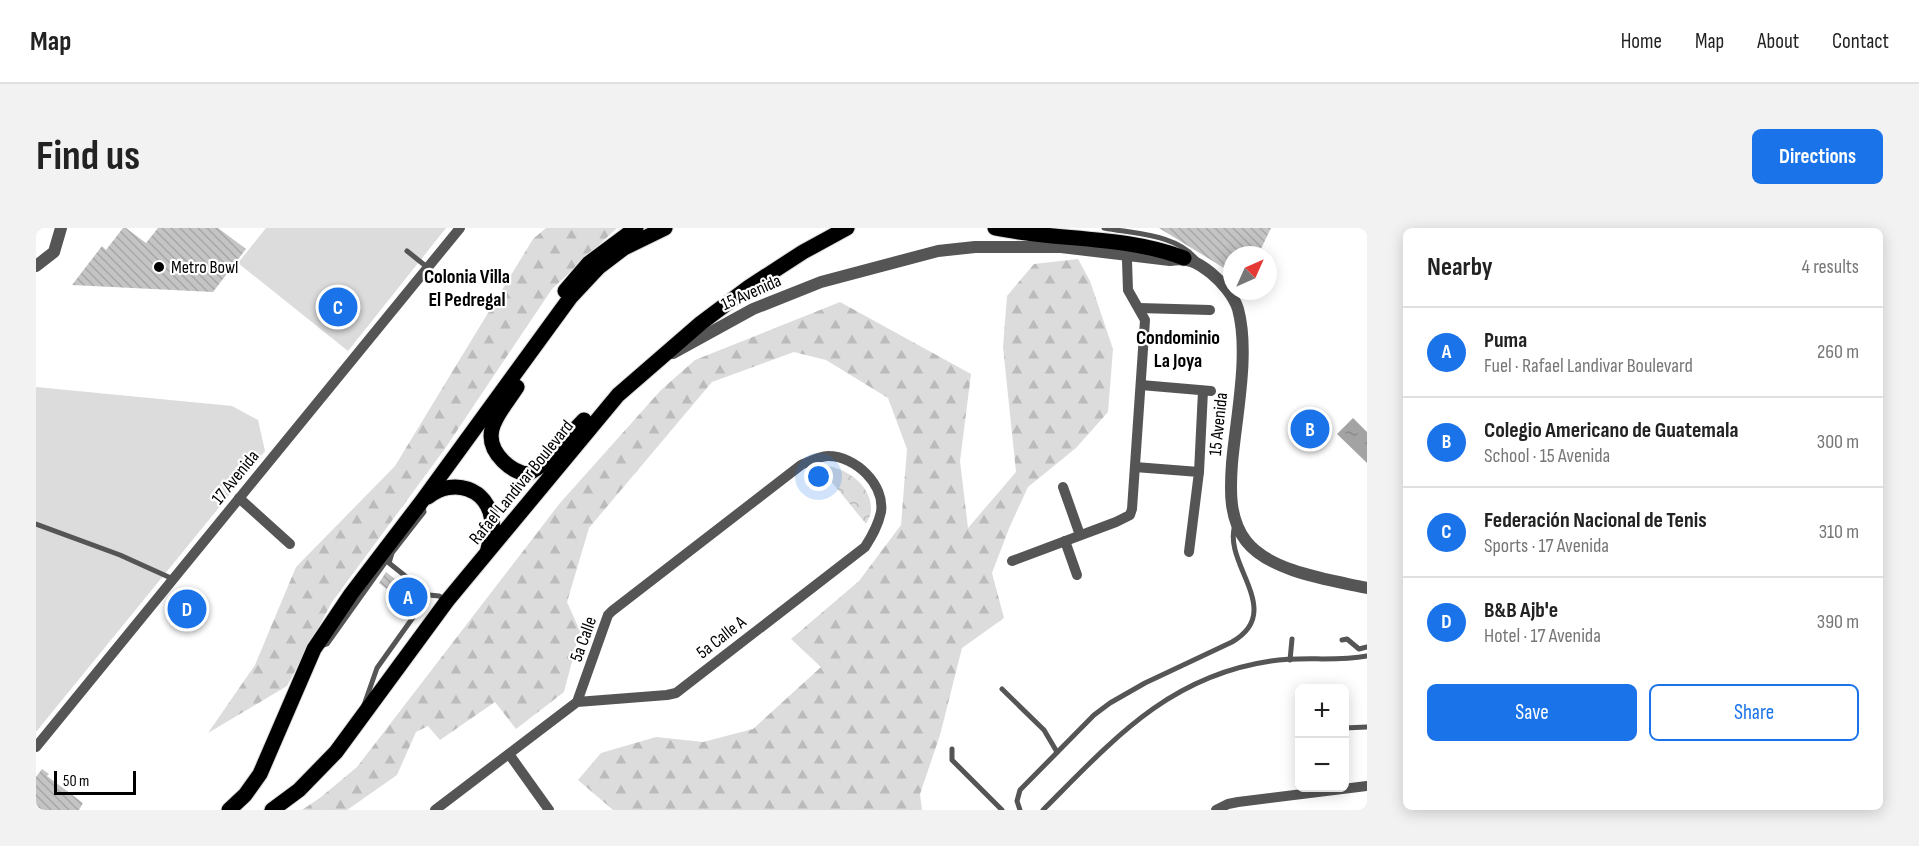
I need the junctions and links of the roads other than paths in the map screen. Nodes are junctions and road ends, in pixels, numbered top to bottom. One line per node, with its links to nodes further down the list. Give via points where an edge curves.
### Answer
1 (61, 228): 11 (street, via 54,252)
2 (459, 228): 13 (street, 17 Avenida)
3 (636, 228): 18 (main road, via 579,273 539,330)
4 (665, 228): 18 (main road, via 624,248 599,267 570,298)
5 (847, 228): 19 (main road, Rafael Landivar Boulevard, via 757,281)
6 (995, 228): 10 (main road, via 1097,239)
7 (1104, 228): 12 (lane, via 1179,244)
8 (407, 251): 13 (lane)
9 (1130, 254): 10 (street, 15 Avenida, via 1170,260); 16 (street, via 1128,290); 19 (street, 15 Avenida, via 1061,247 938,251 821,282 753,309)
10 (1182, 257): 12 (street, 15 Avenida)
11 (36, 266)
12 (1203, 267): 14 (street, 15 Avenida)
13 (427, 268): 25 (street, 17 Avenida)
14 (1223, 279)
15 (1235, 300): 27 (street, 15 Avenida, via 1242,328 1231,482)
16 (1139, 308): 17 (street); 20 (street, via 1145,320)
17 (1210, 310)
18 (531, 352): 21 (main road, via 520,383 492,425 490,438 497,454 518,472 528,474 539,467 591,413); 26 (main road)
19 (648, 367): 21 (main road, Rafael Landivar Boulevard)
20 (1141, 385): 22 (street); 23 (street, via 1207,391)
21 (618, 395): 35 (main road, Rafael Landivar Boulevard)
22 (1135, 467): 23 (street); 29 (street, via 1130,515)
23 (1199, 472): 33 (street)
24 (1063, 487): 29 (street)
25 (239, 498): 31 (street); 38 (street, 17 Avenida)
26 (423, 501): 34 (lane, via 424,512); 35 (main road, via 448,486 478,494 490,511 492,522); 45 (main road)
27 (1235, 523): 39 (street, via 1247,543 1290,570); 55 (lane, via 1234,548 1254,602 1247,630 1232,642 1145,682 1110,703)
28 (36, 524): 38 (lane)
29 (1080, 535): 30 (street)
30 (1065, 541): 36 (street); 37 (street)
31 (290, 544)
32 (865, 547): 49 (street, 5a Calle A, via 676,693); 49 (street, 5a Calle, via 876,530 881,510 872,481 851,461 839,457 827,456 801,465 608,615)
33 (1189, 552)
34 (392, 553): 40 (lane, via 389,563); 45 (lane, via 327,644)
35 (486, 555): 41 (main road, Rafael Landivar Boulevard)
36 (1012, 561)
37 (1077, 575)
38 (173, 579): 53 (street, 17 Avenida)
39 (1367, 588)
40 (429, 595): 41 (lane); 50 (lane, via 377,668)
41 (447, 601): 50 (main road, Rafael Landivar Boulevard)
42 (1292, 639): 47 (lane)
43 (1345, 640): 44 (lane, via 1359,649)
44 (1367, 647)
45 (314, 649): 60 (main road, via 261,774)
46 (1367, 656): 47 (lane)
47 (1290, 660): 66 (lane, via 1221,672 1163,701 1137,719)
48 (1002, 689): 55 (lane, via 1044,730)
49 (577, 702): 56 (street)
50 (357, 723): 61 (main road, Rafael Landivar Boulevard, via 318,772)
51 (1367, 727): 52 (lane)
52 (1349, 728)
53 (36, 747)
54 (952, 749): 64 (lane, via 952,760)
55 (1057, 752): 65 (lane, via 1020,790)
56 (509, 754): 62 (street); 63 (street)
57 (1367, 786): 58 (street)
58 (1349, 788)
59 (1315, 792): 67 (street, via 1238,802)
60 (229, 810)
61 (272, 810)
62 (435, 810)
63 (549, 810)
64 (1002, 810)
65 (1020, 810)
66 (1043, 810)
67 (1216, 810)

